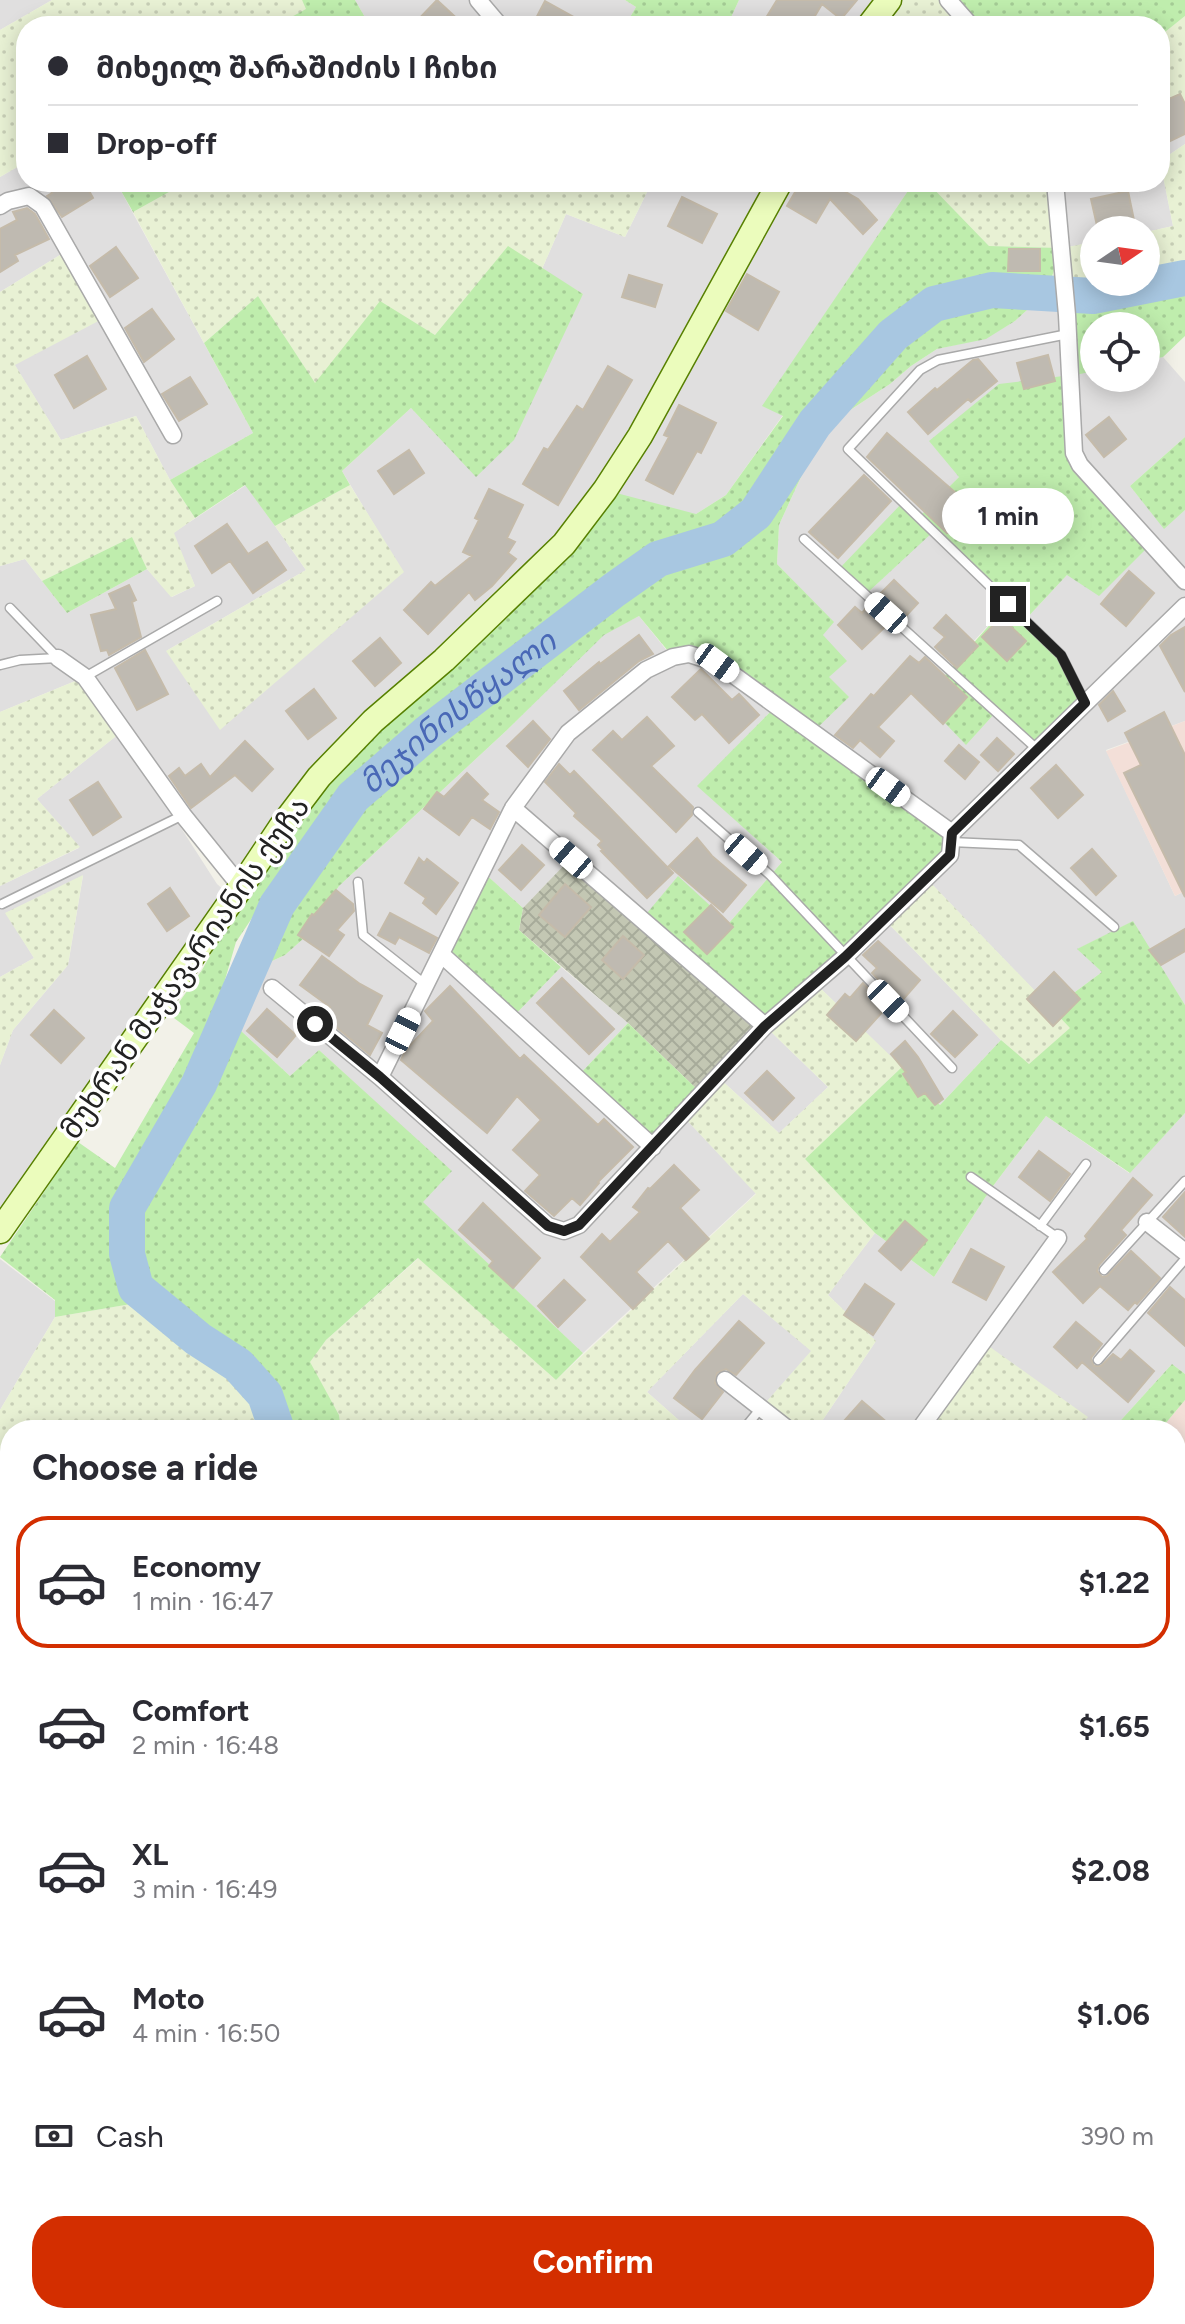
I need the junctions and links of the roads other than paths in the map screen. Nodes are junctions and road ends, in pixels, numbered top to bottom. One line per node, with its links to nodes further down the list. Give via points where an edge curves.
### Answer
1 (478, 0): 4 (street)
2 (889, 0): 5 (street)
3 (948, 0): 6 (street)
4 (492, 16)
5 (877, 16)
6 (962, 16)
7 (774, 192): 27 (street, მუხრან მაჭავარიანის ქუჩა, via 640,436 564,544 319,777)
8 (1056, 192): 10 (street)
9 (0, 206): 11 (street, via 29,196 43,206)
10 (1068, 334): 13 (street, via 1074,453); 20 (lane, via 938,360 920,370 848,449 1061,655)
11 (173, 435)
12 (804, 539): 21 (lane)
13 (1185, 581)
14 (217, 601): 19 (lane)
15 (1185, 606): 20 (street)
16 (10, 608): 17 (lane)
17 (58, 658): 18 (lane); 19 (street)
18 (0, 665)
19 (85, 677): 24 (street)
20 (1085, 703): 21 (street)
21 (1038, 750): 25 (street)
22 (513, 808): 25 (street, via 568,733 646,670 689,654 717,663); 30 (street); 34 (street)
23 (698, 812): 31 (lane, via 770,875)
24 (183, 815): 27 (street); 28 (lane)
25 (952, 838): 29 (lane, via 1019,845); 31 (street, via 950,855)
26 (358, 882): 32 (lane, via 363,935)
27 (241, 887): 43 (street, მუხრან მაჭავარიანის ქუჩა)
28 (2, 904)
29 (1114, 927)
30 (441, 954): 32 (street); 37 (street)
31 (845, 957): 34 (street); 35 (lane)
32 (426, 985): 36 (street)
33 (272, 988): 36 (street)
34 (765, 1026): 37 (street)
35 (952, 1068)
36 (380, 1077): 37 (street, via 548,1226 564,1231 579,1225)
37 (653, 1147)
38 (1086, 1164): 42 (lane)
39 (971, 1177): 42 (lane)
40 (1185, 1181): 41 (lane)
41 (1147, 1222): 45 (street); 47 (lane)
42 (1040, 1226): 44 (lane)
43 (0, 1231)
44 (1058, 1238): 53 (street)
45 (1185, 1252)
46 (1185, 1259): 48 (lane)
47 (1104, 1270)
48 (1098, 1360)
49 (725, 1380): 50 (street)
50 (761, 1408): 51 (lane); 52 (street)
51 (751, 1420)
52 (776, 1420)
53 (926, 1420)

